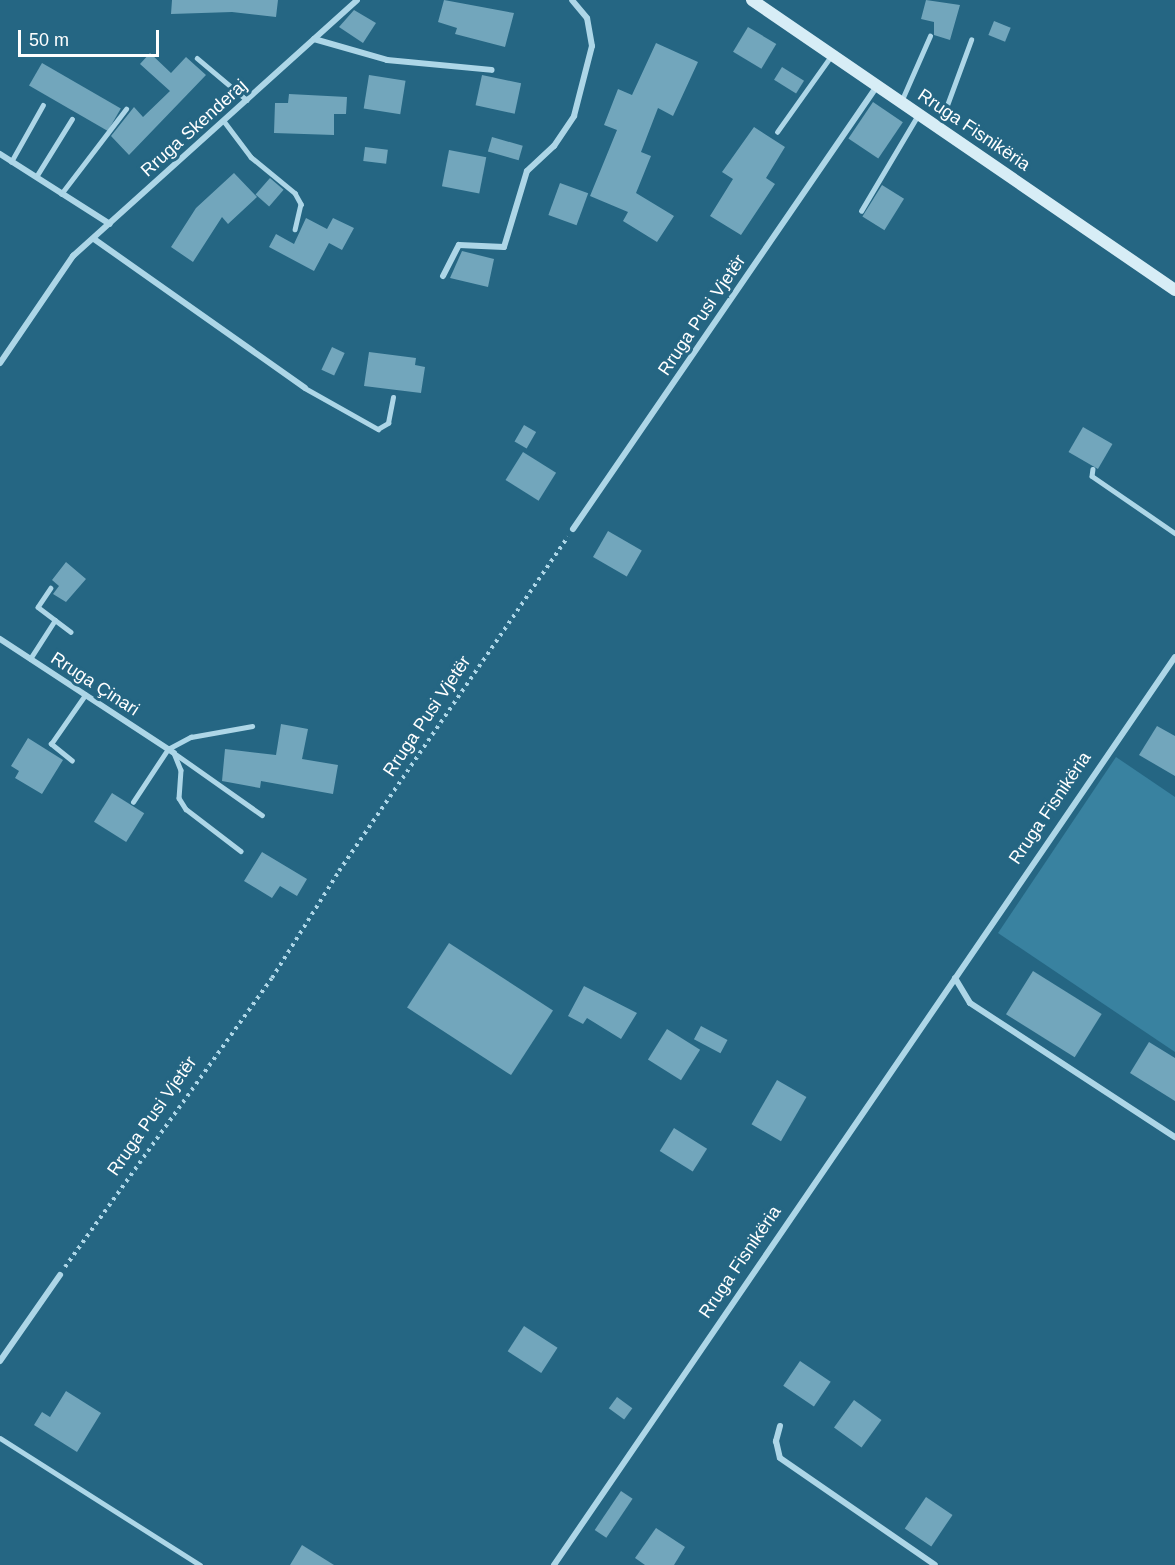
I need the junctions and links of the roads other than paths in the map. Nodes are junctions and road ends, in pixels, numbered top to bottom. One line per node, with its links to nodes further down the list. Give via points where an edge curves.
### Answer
1 (357, 0): 5 (street, Rruga Skenderaj)
2 (572, 0): 28 (street, via 587,18 592,46 574,116 554,146 528,171 504,247 459,245)
3 (752, 0): 7 (street, Rruga Fisnikëria)
4 (930, 36): 12 (lane)
5 (314, 39): 9 (street, via 387,60); 11 (street, Rruga Skenderaj)
6 (971, 40): 18 (lane)
7 (832, 55): 10 (street, Rruga Fisnikëria); 19 (lane)
8 (197, 58): 11 (lane)
9 (492, 70)
10 (877, 86): 12 (street, Rruga Fisnikëria); 34 (street, Rruga Pusi Vjetër)
11 (247, 100): 17 (street, Rruga Skenderaj)
12 (901, 102): 15 (street, Rruga Fisnikëria)
13 (43, 105): 21 (lane)
14 (126, 109): 23 (lane)
15 (919, 114): 18 (street, Rruga Fisnikëria); 24 (lane)
16 (72, 120): 22 (lane)
17 (224, 121): 25 (street, Rruga Skenderaj); 26 (lane, via 251,157 294,193 301,204)
18 (938, 128): 29 (street, Rruga Fisnikëria)
19 (777, 132)
20 (0, 154): 21 (street)
21 (11, 162): 22 (street)
22 (36, 177): 23 (street)
23 (61, 194): 25 (street)
24 (861, 211)
25 (110, 224): 27 (street, Rruga Skenderaj)
26 (295, 229)
27 (94, 239): 30 (street, Rruga Skenderaj, via 53,278); 31 (street)
28 (443, 276)
29 (1175, 290)
30 (0, 363)
31 (305, 388): 32 (lane, via 378,429 388,423)
32 (393, 396)
33 (1093, 469): 35 (lane, via 1092,476)
34 (573, 529)
35 (1175, 533)
36 (51, 588): 37 (lane, via 38,607)
37 (55, 620): 38 (lane); 41 (lane)
38 (70, 632)
39 (0, 639): 41 (street, Rruga Çinari)
40 (1175, 657): 50 (street, Rruga Fisnikëria)
41 (30, 659): 42 (street, Rruga Çinari)
42 (85, 694): 44 (street, Rruga Çinari); 46 (lane, via 51,744)
43 (252, 726): 44 (lane, via 191,737)
44 (168, 749): 45 (street, Rruga Çinari); 47 (lane)
45 (174, 753): 48 (lane); 49 (lane, via 181,770 179,798 186,809)
46 (72, 761)
47 (134, 802)
48 (262, 815)
49 (241, 851)
50 (955, 978): 51 (street, via 970,1003); 57 (street, Rruga Fisnikëria)
51 (1175, 1137)
52 (60, 1275): 53 (street)
53 (0, 1361)
54 (780, 1426): 58 (street, via 776,1441 780,1458)
55 (0, 1438): 56 (lane)
56 (200, 1565)
57 (554, 1565)
58 (935, 1565)

